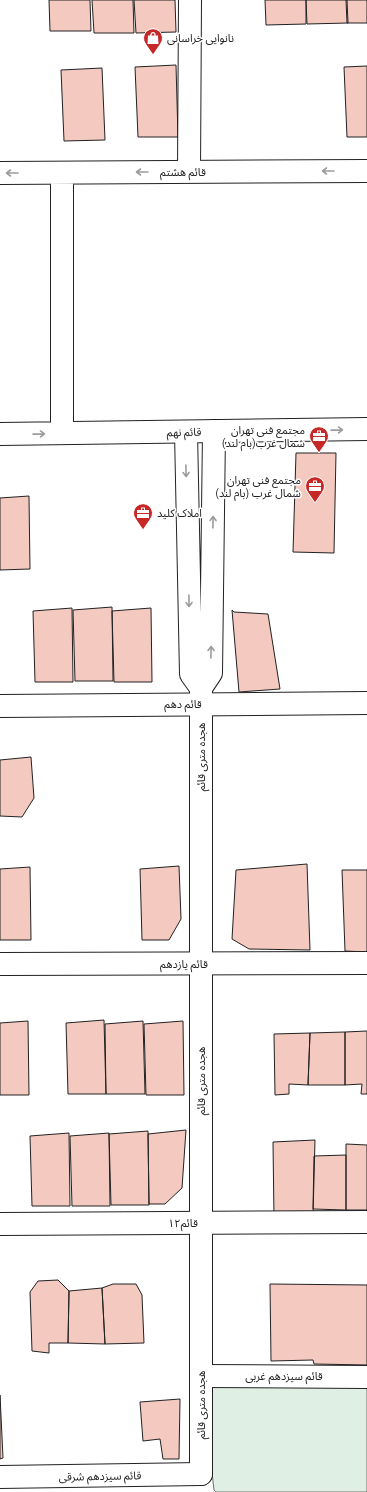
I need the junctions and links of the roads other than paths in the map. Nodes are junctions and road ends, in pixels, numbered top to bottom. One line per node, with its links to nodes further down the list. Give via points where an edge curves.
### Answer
1 (190, 0): 3 (street)
2 (367, 171): 3 (street, قائم هشتم, one-way to 3)
3 (189, 172): 5 (street, قائم هشتم, one-way to 5)
4 (0, 173): 5 (street, قائم هشتم, one-way to 4)
5 (62, 173): 9 (street)
6 (367, 429): 7 (street, قائم نهم, one-way to 6)
7 (214, 431): 8 (street, قائم نهم); 11 (street, one-way to 7, via 211,673)
8 (186, 432): 9 (street, قائم نهم); 11 (street, one-way to 11, via 190,660 191,674)
9 (62, 433): 10 (street, قائم نهم, one-way to 9)
10 (0, 434)
11 (201, 696): 12 (street, قائم دهم); 13 (street, قائم دهم); 16 (street, هجده متری قائم)
12 (367, 703)
13 (0, 706)
14 (367, 963): 16 (street, قائم یازدهم)
15 (0, 964): 16 (street, قائم یازدهم)
16 (201, 964): 18 (street, هجده متری قائم)
17 (367, 1222): 18 (street, قائم۱۲)
18 (201, 1223): 19 (street, قائم۱۲); 20 (street, هجده متری قائم)
19 (0, 1224)
20 (201, 1376): 21 (street, قائم سیزدهم غربی); 22 (street, هجده متری قائم)
21 (367, 1377)
22 (201, 1474): 23 (street, قائم سیزدهم شرقی)
23 (0, 1477)

